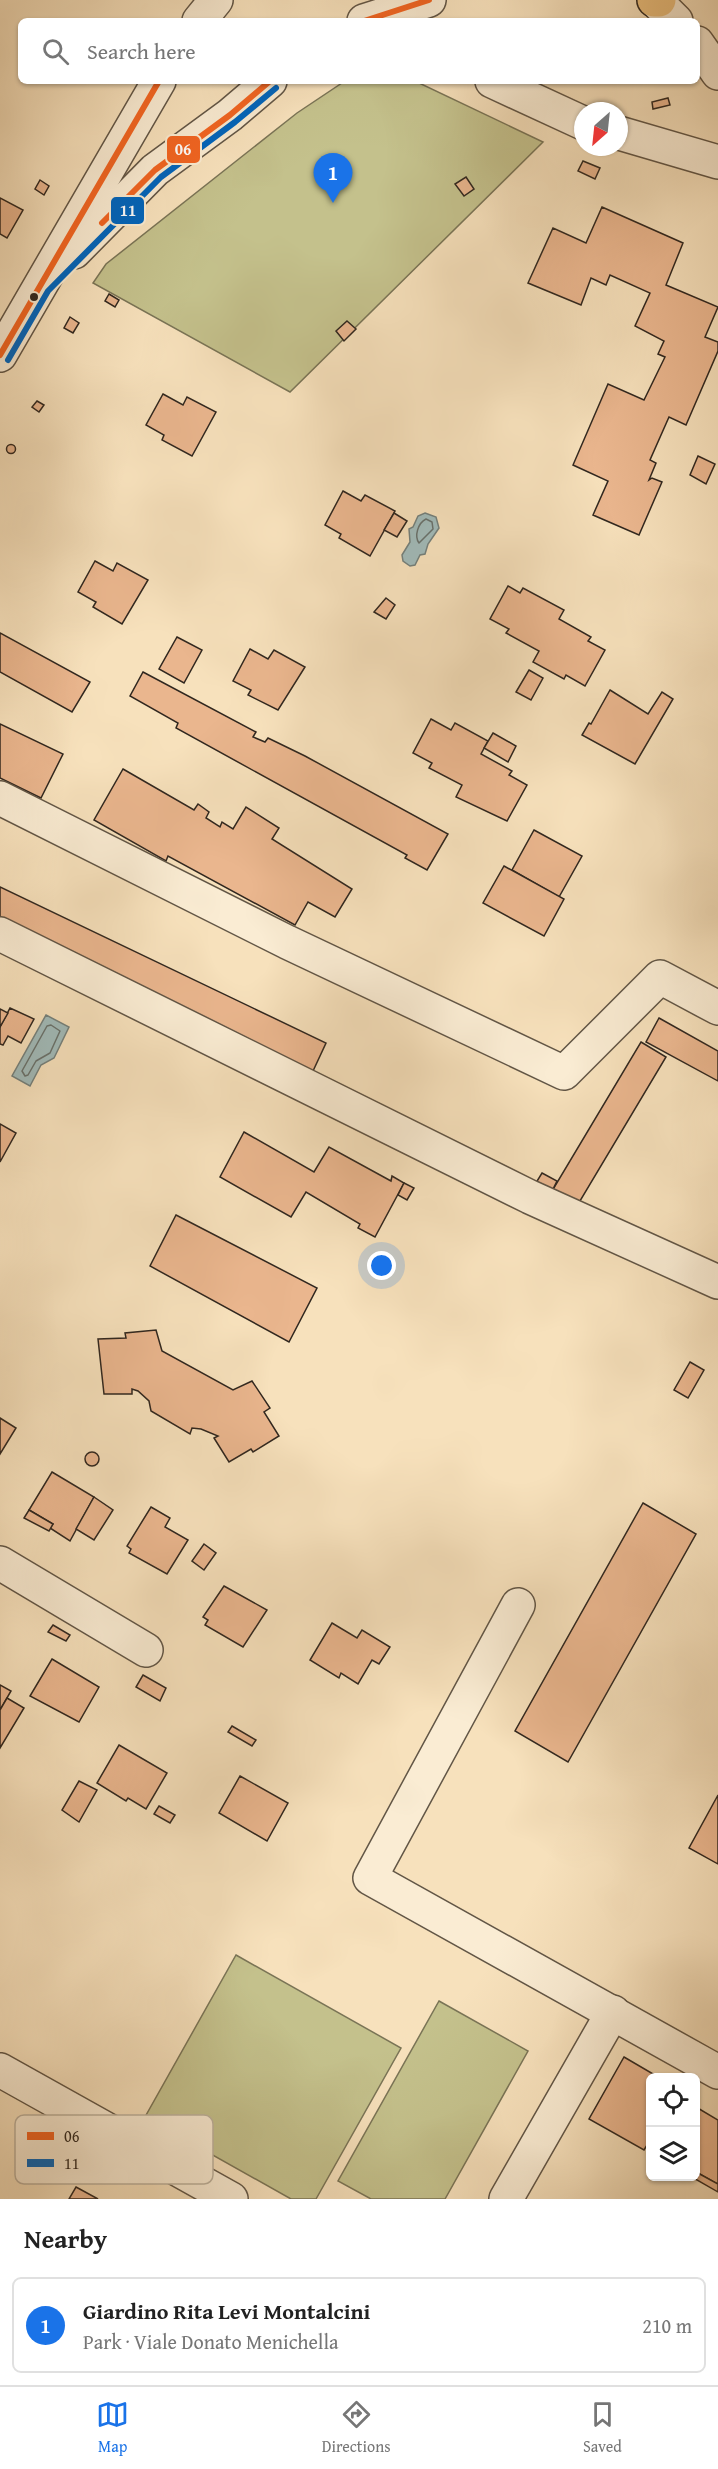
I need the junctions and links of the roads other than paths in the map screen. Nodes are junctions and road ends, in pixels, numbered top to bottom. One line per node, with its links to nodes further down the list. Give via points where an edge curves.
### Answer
1 (216, 0): 5 (street)
2 (237, 0): 6 (street)
3 (429, 0): 7 (street)
4 (656, 0): 8 (street)
5 (201, 18)
6 (232, 18)
7 (373, 18)
8 (673, 18)
9 (700, 47): 10 (street)
10 (718, 73)
11 (157, 84): 17 (street)
12 (267, 84): 17 (street, via 155,170)
13 (498, 84): 14 (street)
14 (574, 119)
15 (628, 137): 16 (street)
16 (718, 162)
17 (41, 285): 18 (street)
18 (0, 356)
19 (0, 798): 21 (street, via 287,942 564,1073 660,977)
20 (0, 934): 22 (street, via 530,1197)
21 (718, 1008)
22 (718, 1282)
23 (0, 1563): 25 (street)
24 (518, 1605): 26 (street, via 370,1878)
25 (146, 1650)
26 (613, 2012): 28 (street); 32 (street)
27 (0, 2070): 29 (street)
28 (718, 2072)
29 (81, 2115)
30 (204, 2184): 31 (street)
31 (231, 2199)
32 (506, 2199)

